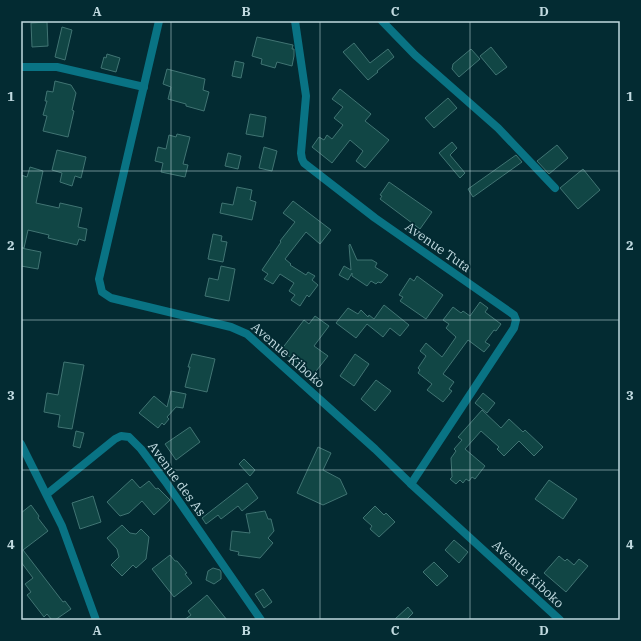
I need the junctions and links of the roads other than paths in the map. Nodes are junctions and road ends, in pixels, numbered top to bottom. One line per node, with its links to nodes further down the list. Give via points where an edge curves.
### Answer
1 (159, 21): 5 (street, Avenue Kiboko)
2 (295, 21): 8 (street, Avenue Tuta, via 306,96 301,153 304,163 375,218 514,315 516,320 514,328)
3 (382, 21): 6 (street, via 415,55 498,128)
4 (21, 66): 5 (street, via 57,67)
5 (144, 87): 8 (street, Avenue Kiboko, via 99,279 102,292 111,298 242,331 293,374)
6 (555, 188)
7 (21, 444): 9 (street)
8 (411, 484): 12 (street, Avenue Kiboko)
9 (47, 494): 10 (street, via 68,539); 11 (street, Avenue des As, via 115,439 121,436 129,437 165,481)
10 (96, 620)
11 (261, 620)
12 (560, 620)

